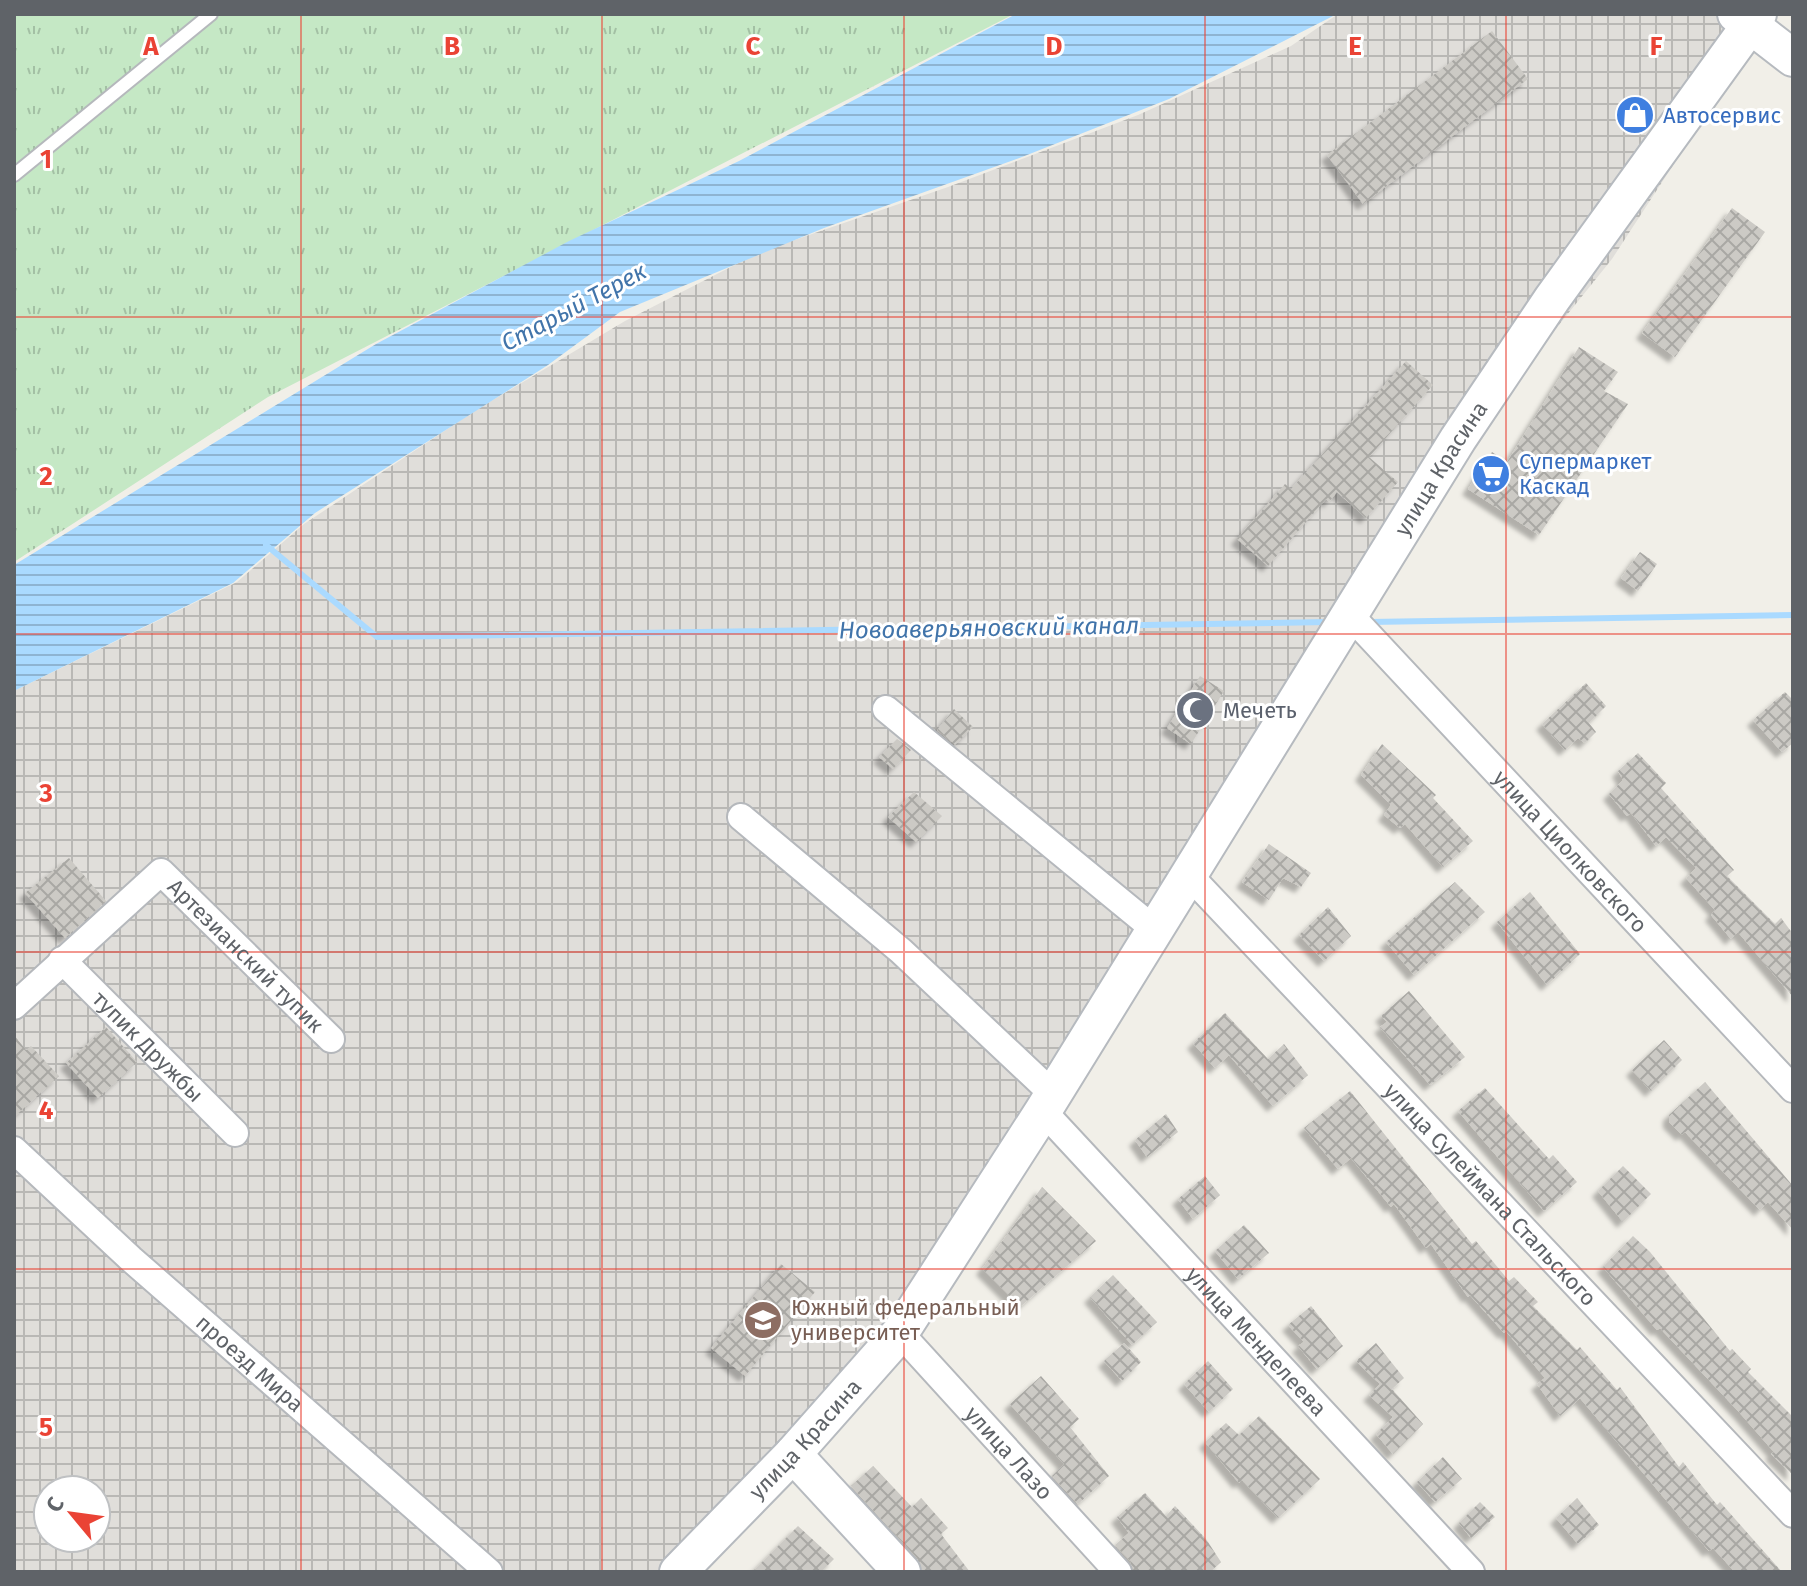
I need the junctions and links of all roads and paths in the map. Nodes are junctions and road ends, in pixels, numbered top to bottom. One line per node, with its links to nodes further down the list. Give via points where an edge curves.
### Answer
1 (211, 14): 4 (lane)
2 (1748, 18): 3 (street); 5 (street, улица Красина, via 1552,299)
3 (1793, 58)
4 (14, 175)
5 (1348, 613): 8 (street, улица Красина); 13 (street, улица Циолковского)
6 (886, 709): 9 (street)
7 (741, 817): 14 (street, via 901,951)
8 (1187, 873): 9 (street, улица Красина); 19 (street, улица Сулеймана Стальского)
9 (1154, 929): 14 (street, улица Красина)
10 (62, 960): 11 (street); 12 (street, Артезианский тупик, via 161,872); 15 (street, тупик Дружбы)
11 (14, 1006)
12 (331, 1039)
13 (1793, 1089)
14 (1048, 1103): 17 (street, улица Красина); 24 (street, улица Менделеева)
15 (235, 1133)
16 (14, 1150): 20 (street, проезд Мира)
17 (900, 1333): 18 (street, улица Красина); 23 (street, улица Лазо)
18 (793, 1454): 21 (street, улица Красина); 22 (street)
19 (1793, 1514)
20 (489, 1572)
21 (678, 1572)
22 (902, 1572)
23 (1118, 1572)
24 (1471, 1572)

